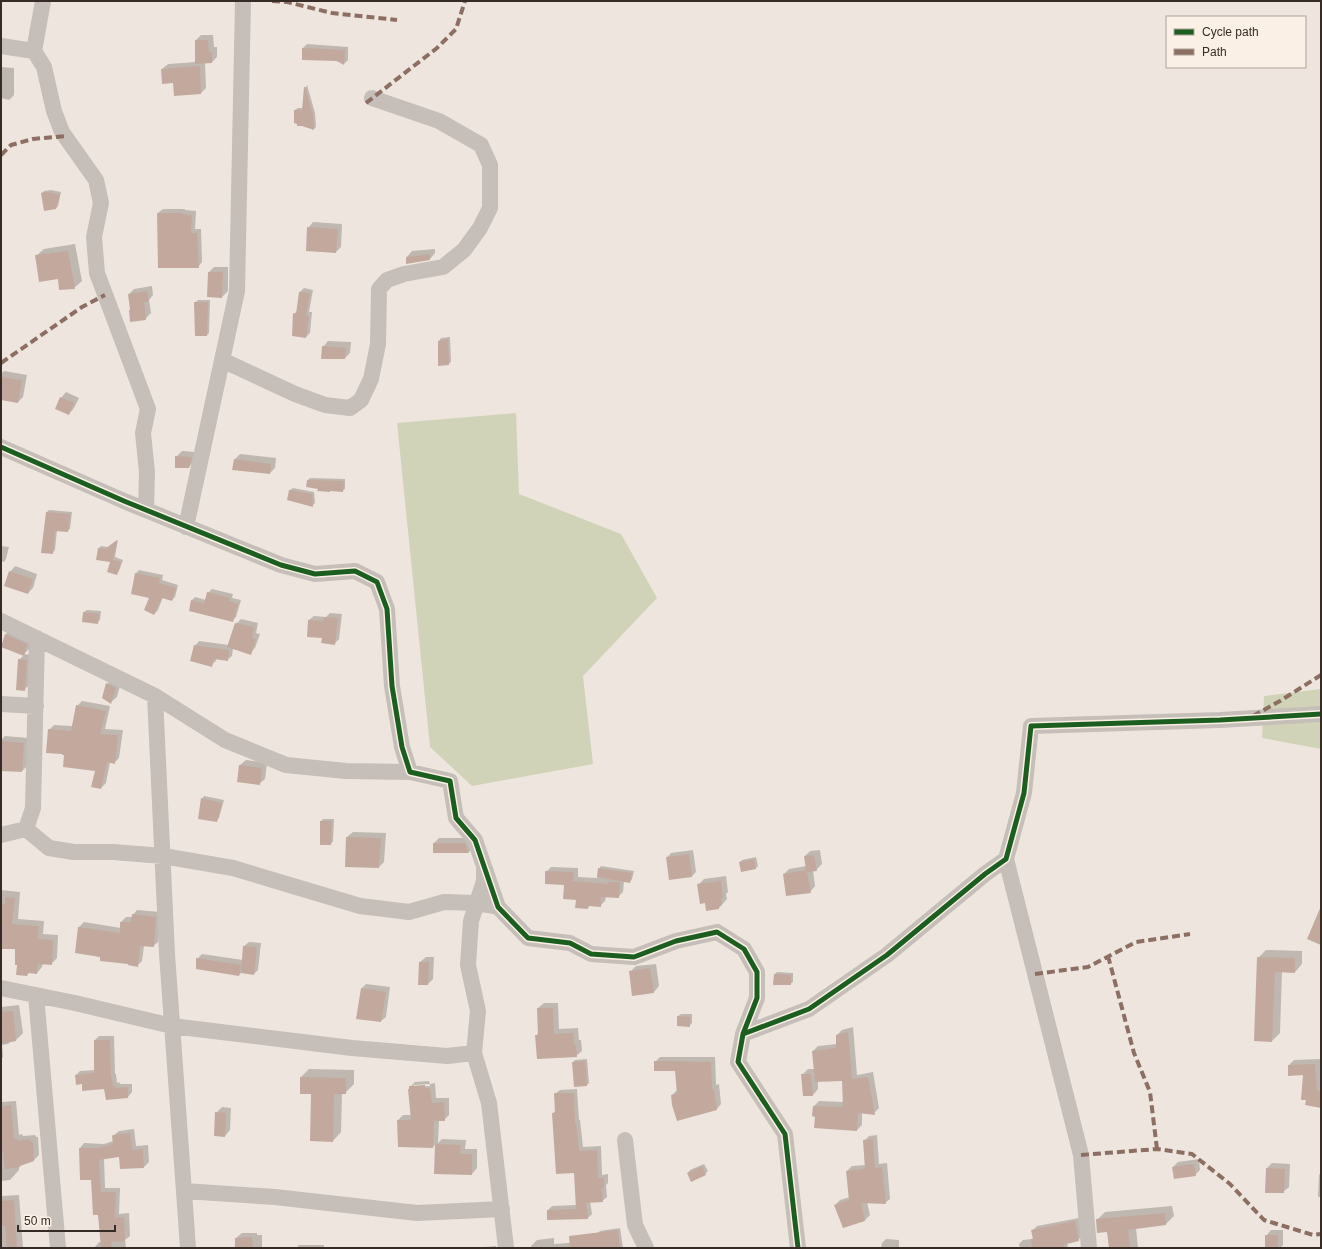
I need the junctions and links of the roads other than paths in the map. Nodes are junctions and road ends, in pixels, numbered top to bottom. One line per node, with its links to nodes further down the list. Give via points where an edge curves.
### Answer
1 (43, 1): 4 (street)
2 (243, 1): 6 (street, via 237,291)
3 (1, 46): 4 (street)
4 (34, 51): 8 (street, via 44,67 54,111 62,132 96,180 101,203 94,237 97,273 148,409 143,433 147,472)
5 (372, 98): 6 (street, via 439,121 480,145 490,164 490,208 480,228 464,250 443,267 404,274 387,280 379,289 378,344 370,379 361,400 350,408 325,405 295,394)
6 (222, 360): 9 (street)
7 (1, 447): 8 (street)
8 (146, 510): 9 (street)
9 (186, 527): 16 (street, via 281,565 315,574 355,571 377,582 387,609 392,686 402,747)
10 (1, 621): 11 (street)
11 (38, 638): 12 (street); 14 (street)
12 (155, 696): 16 (street, via 225,740 286,765 346,771); 19 (street)
13 (1, 704): 14 (street)
14 (36, 706): 17 (street, via 33,808)
15 (1321, 714): 20 (street, via 1031,726 1024,793)
16 (410, 772): 21 (street, via 450,781 456,818 475,840)
17 (26, 829): 18 (street); 19 (street, via 48,848 74,852)
18 (1, 835)
19 (163, 856): 22 (street, via 233,868 360,906 410,912 444,902); 26 (street)
20 (1006, 858): 27 (street, via 887,955 809,1009); 37 (street, via 1081,1155)
21 (484, 868): 22 (street, via 484,881); 23 (street)
22 (477, 904): 23 (street); 28 (street, via 471,921 468,965 478,1011)
23 (498, 907): 27 (street, via 528,938 570,943 591,954 634,957 676,941 717,932 744,949 757,972 757,998)
24 (1, 988): 25 (street)
25 (36, 995): 26 (street); 32 (street)
26 (172, 1026): 28 (street, via 352,1048 447,1056); 30 (street)
27 (743, 1034): 36 (street, via 738,1062 785,1134)
28 (474, 1053): 31 (street, via 489,1103)
29 (625, 1140): 35 (street, via 635,1225)
30 (184, 1190): 31 (street, via 417,1213); 33 (street)
31 (502, 1209): 34 (street)
32 (58, 1248)
33 (188, 1248)
34 (506, 1248)
35 (646, 1248)
36 (798, 1248)
37 (1089, 1248)

